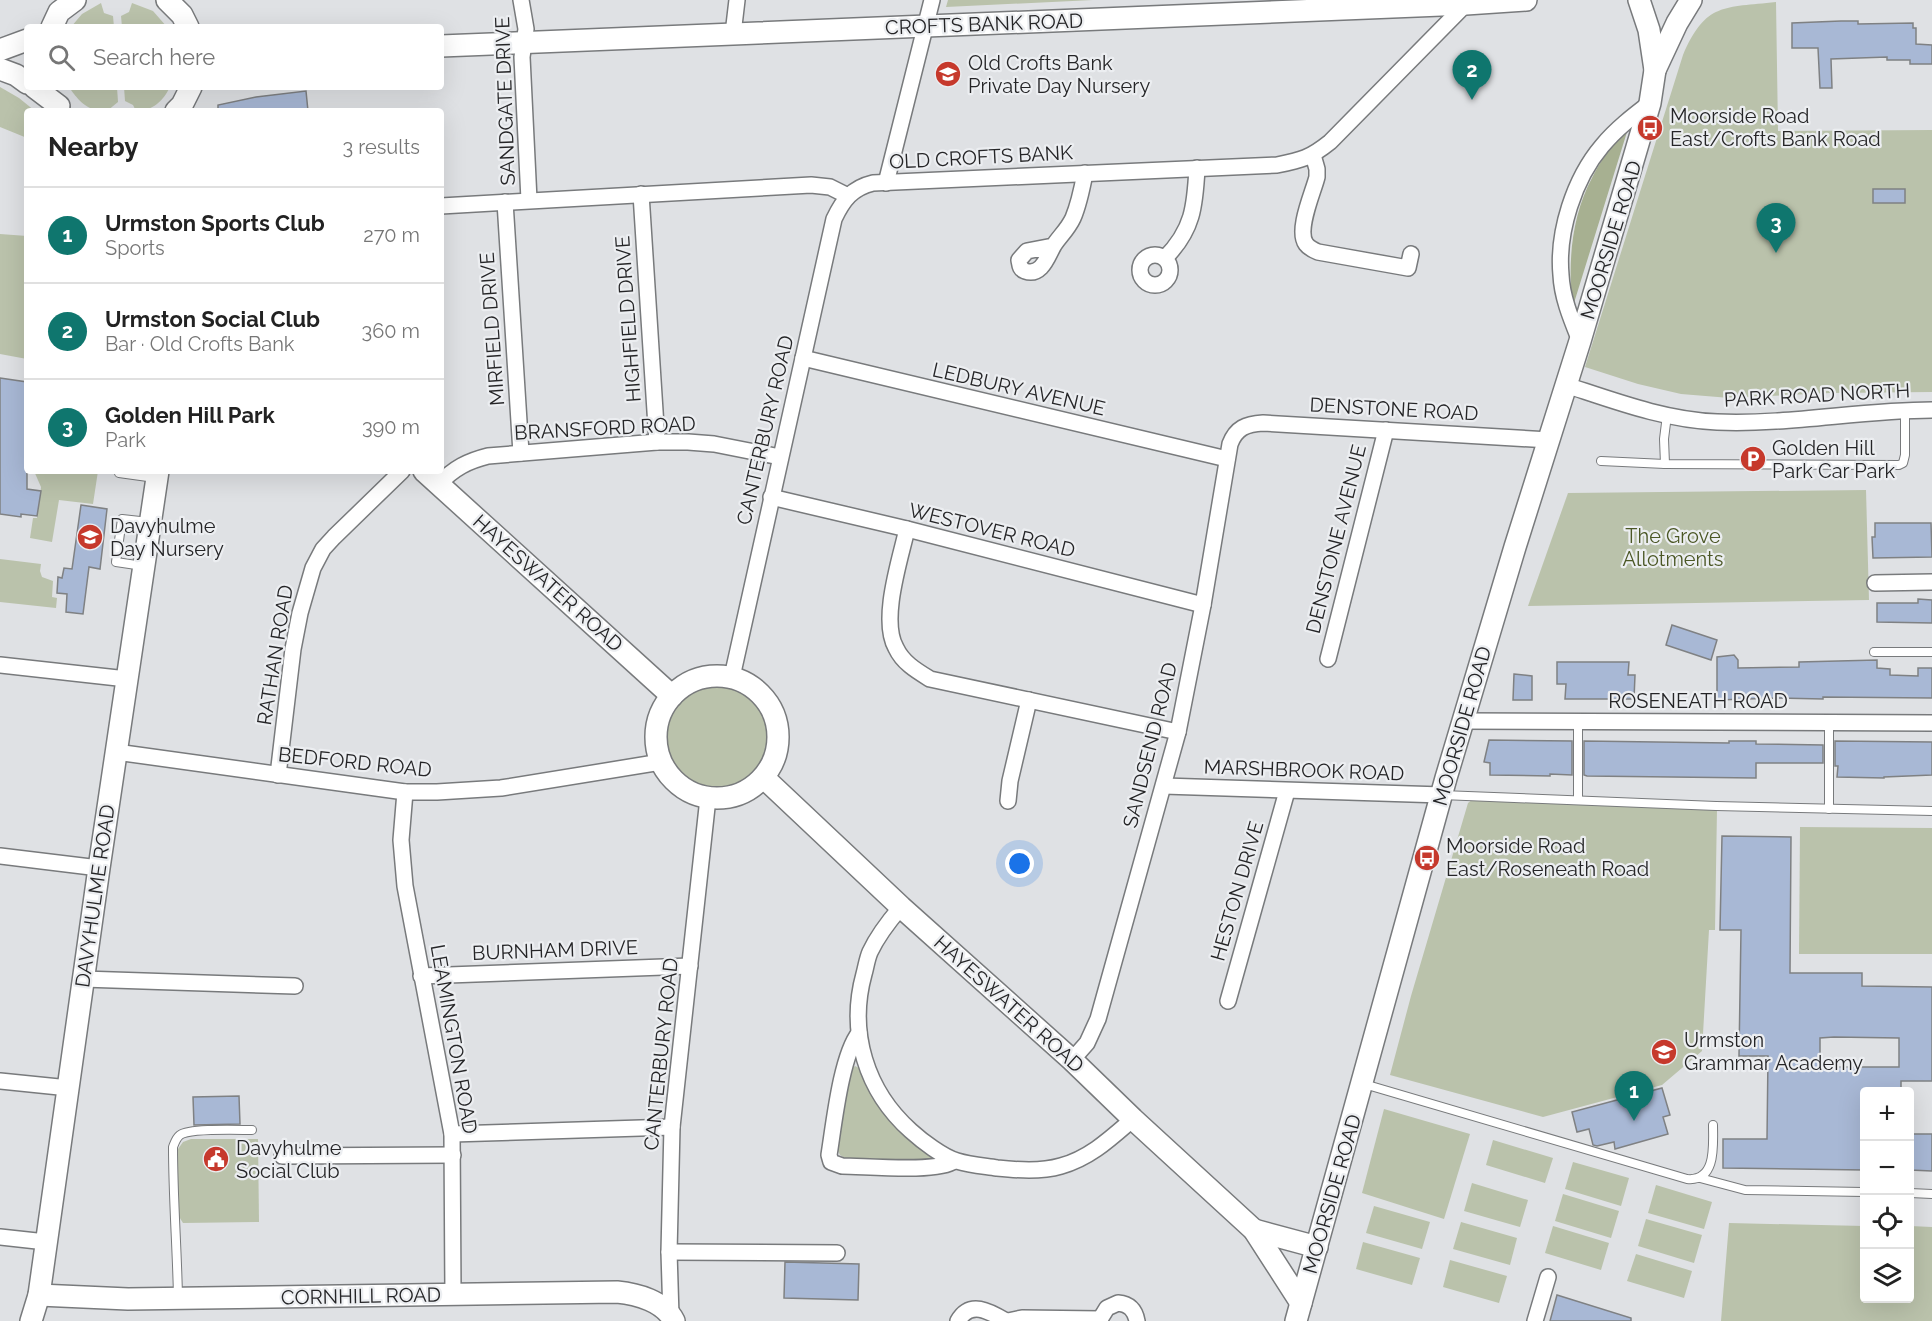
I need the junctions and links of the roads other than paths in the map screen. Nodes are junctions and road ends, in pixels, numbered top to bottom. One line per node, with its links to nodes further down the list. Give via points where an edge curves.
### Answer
1 (167, 0): 9 (street)
2 (521, 0): 13 (street, SANDGATE DRIVE)
3 (738, 0): 11 (street)
4 (932, 0): 10 (street)
5 (1526, 0): 8 (street, CROFTS BANK ROAD)
6 (1639, 0): 17 (street, MOORSIDE ROAD, via 1650,30)
7 (1691, 0): 17 (street, MOORSIDE ROAD)
8 (1466, 4): 10 (street, CROFTS BANK ROAD); 24 (street, OLD CROFTS BANK)
9 (185, 21)
10 (925, 26): 11 (street, CROFTS BANK ROAD); 27 (street)
11 (733, 34): 13 (street, CROFTS BANK ROAD)
12 (24, 41): 15 (street)
13 (524, 43): 14 (street, CROFTS BANK ROAD); 30 (street, SANDGATE DRIVE)
14 (444, 46)
15 (0, 50)
16 (0, 69): 18 (street)
17 (1655, 70): 21 (street, MOORSIDE ROAD)
18 (24, 80)
19 (38, 90): 22 (street)
20 (51, 90): 23 (street)
21 (1650, 103): 36 (street, MOORSIDE ROAD); 36 (street, MOORSIDE ROAD, via 1601,147 1570,208 1561,276)
22 (60, 108)
23 (60, 108)
24 (1313, 155): 25 (street, OLD CROFTS BANK, via 1277,165); 34 (street, via 1317,177 1302,232 1304,242 1318,252 1408,268)
25 (1197, 168): 26 (street, OLD CROFTS BANK); 35 (street, via 1193,213 1187,231)
26 (1085, 173): 27 (street, OLD CROFTS BANK); 33 (street, via 1072,221)
27 (885, 183): 29 (street, OLD CROFTS BANK, via 863,185)
28 (641, 194): 29 (street, via 810,185 830,187); 30 (street); 45 (street, HIGHFIELD DRIVE)
29 (848, 195): 37 (street, CANTERBURY ROAD, via 834,219)
30 (529, 200): 31 (street)
31 (505, 202): 32 (street); 46 (street, MIRFIELD DRIVE)
32 (444, 206)
33 (1053, 246)
34 (1411, 254)
35 (1165, 258)
36 (1580, 341): 38 (street, MOORSIDE ROAD)
37 (802, 358): 47 (street, CANTERBURY ROAD); 48 (street, LEDBURY AVENUE)
38 (1566, 386): 41 (street, PARK ROAD NORTH); 44 (street, MOORSIDE ROAD)
39 (1905, 410): 40 (street, PARK ROAD NORTH); 41 (street, PARK ROAD NORTH, via 1756,422 1716,422); 50 (lane, via 1905,455 1899,465)
40 (1932, 410)
41 (1667, 415): 50 (lane)
42 (1238, 430): 43 (street, DENSTONE ROAD, via 1263,423); 48 (street, SANDSEND ROAD)
43 (1386, 430): 44 (street, DENSTONE ROAD); 65 (street, DENSTONE AVENUE)
44 (1549, 440): 71 (street, MOORSIDE ROAD)
45 (657, 442): 46 (street, BRANSFORD ROAD); 47 (street, BRANSFORD ROAD, via 714,444)
46 (521, 453): 51 (street, BRANSFORD ROAD, via 488,456)
47 (780, 458): 56 (street, CANTERBURY ROAD)
48 (1227, 459): 62 (street, SANDSEND ROAD)
49 (1601, 461): 50 (lane)
50 (1665, 464)
51 (444, 473)
52 (138, 474): 54 (lane)
53 (399, 474): 78 (street, RATHAN ROAD, via 329,543 313,568 293,649)
54 (157, 475): 57 (street, DAVYHULME ROAD)
55 (432, 478): 69 (street, HAYESWATER ROAD)
56 (771, 497): 58 (street, WESTOVER ROAD); 67 (street, CANTERBURY ROAD)
57 (150, 522): 59 (street, DAVYHULME ROAD); 59 (lane, via 122,519 116,562)
58 (907, 530): 62 (street, WESTOVER ROAD); 70 (street, via 891,602 895,648 910,667 930,679)
59 (144, 566): 68 (street, DAVYHULME ROAD)
60 (1932, 582): 61 (street)
61 (1875, 583)
62 (1203, 605): 75 (street, SANDSEND ROAD)
63 (1874, 652): 64 (lane)
64 (1932, 652)
65 (1328, 659)
66 (0, 664): 68 (street)
67 (732, 677): 69 (street, via 697,678); 79 (street, via 764,696 773,711 778,746)
68 (127, 679): 76 (street, DAVYHULME ROAD)
69 (672, 696): 77 (street, via 658,718 657,748)
70 (1029, 700): 75 (street); 86 (street)
71 (1463, 721): 72 (street, ROSENEATH ROAD); 83 (street, MOORSIDE ROAD)
72 (1578, 721): 73 (street, ROSENEATH ROAD); 85 (lane)
73 (1829, 722): 74 (street, ROSENEATH ROAD); 87 (lane)
74 (1932, 723)
75 (1178, 732): 80 (street, SANDSEND ROAD)
76 (117, 752): 78 (street, BEDFORD ROAD); 90 (street, DAVYHULME ROAD)
77 (661, 762): 82 (street, BEDFORD ROAD, via 501,788); 84 (street, via 672,779 689,792)
78 (278, 775): 82 (street, BEDFORD ROAD)
79 (764, 777): 84 (street, via 750,789 730,797); 91 (street, HAYESWATER ROAD)
80 (1164, 786): 81 (street, MARSHBROOK ROAD); 98 (street, SANDSEND ROAD, via 1098,1019 1087,1043)
81 (1287, 791): 83 (street, MARSHBROOK ROAD); 96 (street, HESTON DRIVE)
82 (405, 792): 93 (street, LEAMINGTON ROAD, via 402,864)
83 (1442, 795): 85 (lane); 100 (street, MOORSIDE ROAD)
84 (708, 798): 92 (street, CANTERBURY ROAD)
85 (1578, 800): 87 (lane)
86 (1008, 801)
87 (1829, 809): 88 (lane)
88 (1932, 811)
89 (0, 856): 90 (street)
90 (99, 868): 94 (street, DAVYHULME ROAD)
91 (901, 907): 97 (street, via 869,953 858,1002); 98 (street, HAYESWATER ROAD)
92 (690, 966): 93 (street, BURNHAM DRIVE); 104 (street, CANTERBURY ROAD)
93 (421, 976): 106 (street, LEAMINGTON ROAD)
94 (83, 979): 95 (street); 101 (street, DAVYHULME ROAD)
95 (295, 986)
96 (1228, 1001)
97 (859, 1033): 109 (street, via 865,1064 884,1102 921,1140); 109 (street, via 845,1065 831,1162 842,1166 931,1168)
98 (1072, 1060): 102 (street, HAYESWATER ROAD)
99 (0, 1081): 101 (street)
100 (1362, 1084): 110 (lane, via 1687,1179); 117 (street, MOORSIDE ROAD)
101 (69, 1088): 116 (street, DAVYHULME ROAD)
102 (1133, 1119): 109 (street, via 1105,1144 1060,1166 1018,1170); 114 (street, HAYESWATER ROAD)
103 (1713, 1125): 110 (lane, via 1711,1162)
104 (672, 1127): 106 (street); 118 (street, CANTERBURY ROAD)
105 (252, 1130): 123 (lane, via 192,1131 176,1139 173,1209)
106 (452, 1134): 107 (street, LEAMINGTON ROAD)
107 (453, 1155): 108 (street); 121 (street, LEAMINGTON ROAD)
108 (282, 1156)
109 (954, 1161)
110 (1700, 1178): 111 (lane, via 1745,1190)
111 (1860, 1192)
112 (1914, 1193): 113 (lane)
113 (1932, 1194)
114 (1254, 1230): 117 (street, HAYESWATER ROAD); 124 (street, HAYESWATER ROAD)
115 (0, 1237): 116 (street)
116 (46, 1242): 122 (street, DAVYHULME ROAD)
117 (1317, 1247): 124 (street, MOORSIDE ROAD)
118 (669, 1252): 119 (street); 125 (street, CANTERBURY ROAD)
119 (837, 1253)
120 (1548, 1277): 131 (street)
121 (453, 1294): 123 (street, CORNHILL ROAD); 125 (street, CORNHILL ROAD, via 617,1292 660,1305)
122 (39, 1295): 123 (street, CORNHILL ROAD); 127 (street, DAVYHULME ROAD)
123 (178, 1298)
124 (1299, 1312)
125 (673, 1318)
126 (1099, 1320): 129 (street); 130 (street, via 1107,1308 1118,1303 1130,1306)
127 (31, 1321)
128 (958, 1321): 129 (street, via 968,1309)
129 (1007, 1321)
130 (1137, 1321)
131 (1535, 1321)

